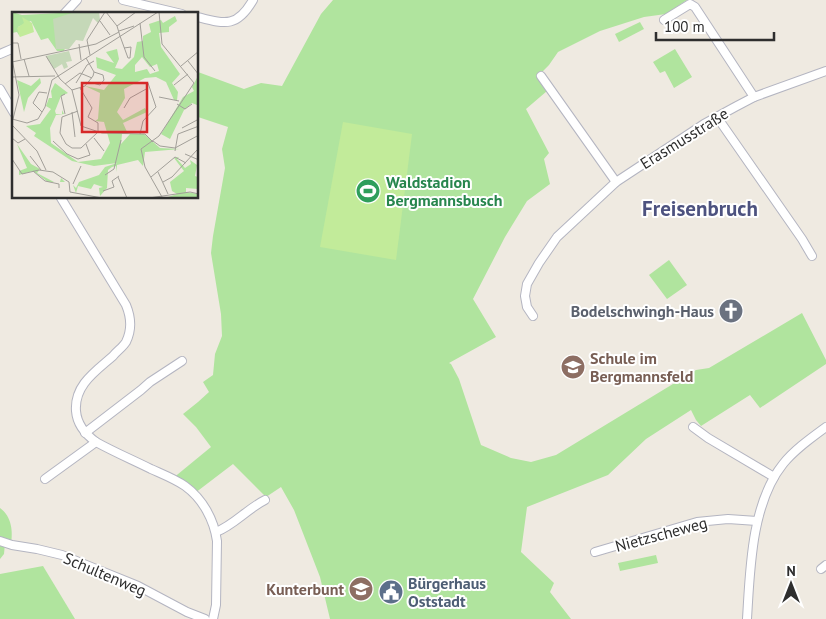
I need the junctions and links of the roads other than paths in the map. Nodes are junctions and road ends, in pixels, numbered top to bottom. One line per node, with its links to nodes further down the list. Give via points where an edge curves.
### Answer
1 (77, 0): 4 (street)
2 (123, 0): 5 (street)
3 (253, 0): 6 (street, via 243,15 234,21 219,23)
4 (66, 12)
5 (174, 12)
6 (199, 18)
7 (664, 20): 13 (street, via 690,4 695,7)
8 (12, 49): 9 (street)
9 (0, 54)
10 (826, 71): 13 (street, Erasmusstraße)
11 (541, 76): 16 (street)
12 (0, 89): 14 (street)
13 (754, 98): 15 (street, Erasmusstraße)
14 (12, 110)
15 (716, 116): 16 (street, Erasmusstraße); 18 (street)
16 (616, 182): 19 (street, Erasmusstraße, via 558,237 538,263 527,284 525,296)
17 (62, 199): 23 (street, via 130,316 126,342 79,390 76,413)
18 (812, 256)
19 (533, 316)
20 (182, 361): 23 (street)
21 (693, 426): 25 (street)
22 (826, 427): 25 (street, via 784,463)
23 (85, 433): 24 (street)
24 (96, 442): 26 (street); 29 (street, via 185,486 204,505)
25 (774, 477): 28 (street)
26 (45, 479)
27 (265, 500): 29 (street)
28 (757, 521): 31 (street, Nietzscheweg, via 697,522); 34 (street)
29 (216, 532): 33 (street, via 216,605)
30 (0, 541): 32 (street, Schultenweg, via 62,555 138,586)
31 (594, 552)
32 (206, 619)
33 (213, 619)
34 (747, 619)

